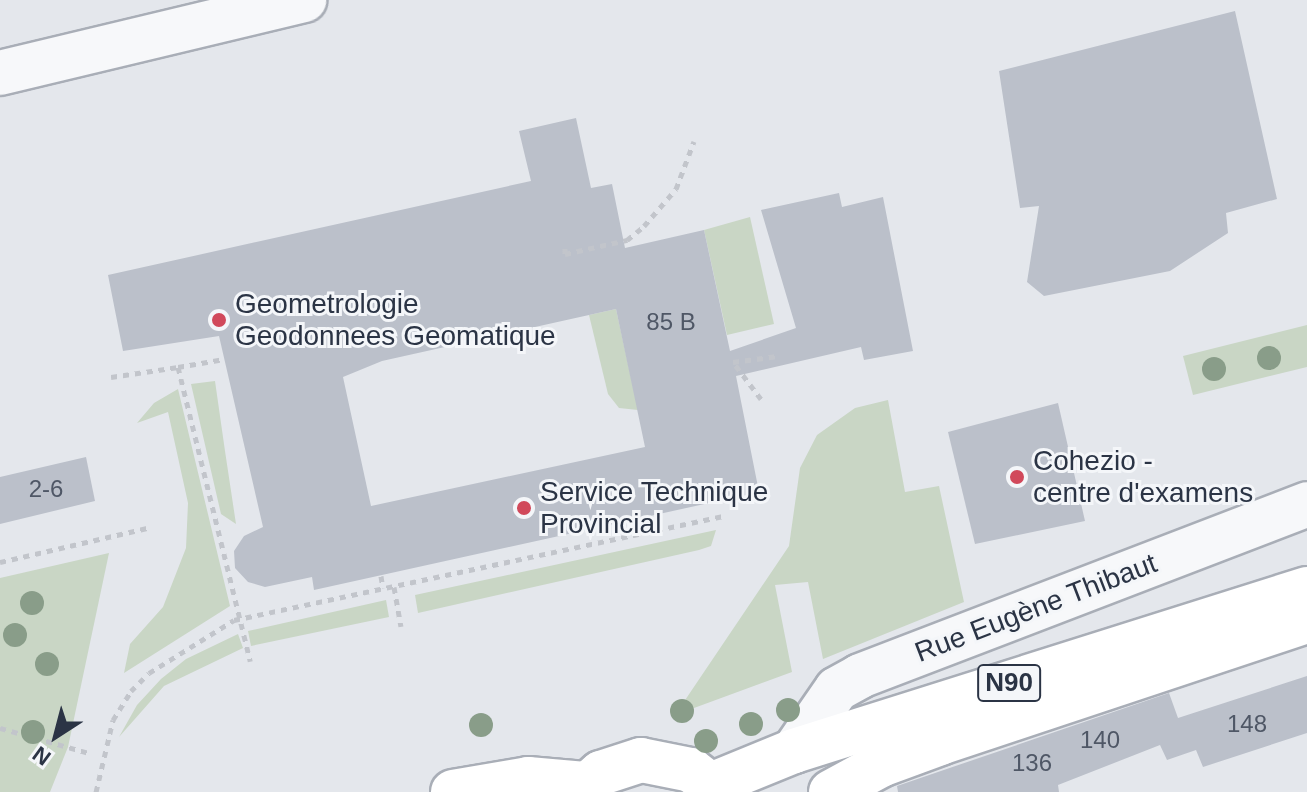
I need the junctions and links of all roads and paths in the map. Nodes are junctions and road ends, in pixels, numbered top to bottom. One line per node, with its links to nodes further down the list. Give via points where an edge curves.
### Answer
1 (304, 0): 2 (street)
2 (0, 73)
3 (694, 141): 4 (path, via 676,189 644,226 627,240 565,254)
4 (565, 248)
5 (778, 356): 9 (path, via 733,362)
6 (224, 359): 7 (path)
7 (178, 367): 8 (path); 18 (path)
8 (111, 377)
9 (761, 399)
10 (1307, 504): 23 (street, Rue Eugène Thibaut, via 860,676 837,689)
11 (722, 516): 15 (path)
12 (147, 528): 13 (path)
13 (0, 562)
14 (381, 576): 16 (path)
15 (394, 587): 16 (path); 20 (path)
16 (383, 588): 18 (path)
17 (1307, 589): 23 (main road, N90)
18 (240, 618): 21 (path); 27 (path, via 149,673 131,691 113,720)
19 (1307, 621): 29 (main road, N90, via 925,749)
20 (401, 626)
21 (250, 661)
22 (0, 728): 24 (path)
23 (794, 751): 26 (main road, N90)
24 (89, 753)
25 (582, 788): 26 (main road, N90, via 601,773 641,760 691,770); 28 (main road, N90, via 528,779)
26 (716, 788)
27 (96, 792)
28 (453, 792)
29 (831, 792)

